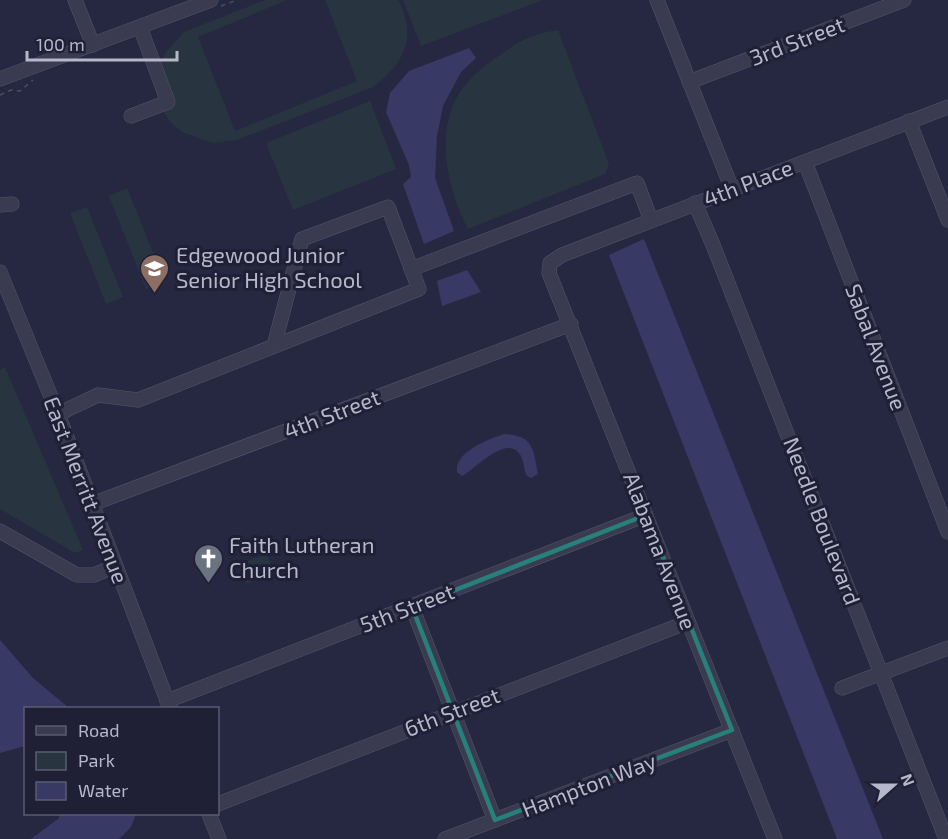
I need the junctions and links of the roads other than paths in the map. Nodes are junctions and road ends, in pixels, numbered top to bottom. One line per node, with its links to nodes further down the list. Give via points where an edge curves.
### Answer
1 (75, 0): 6 (street)
2 (211, 0): 5 (street)
3 (657, 0): 8 (street)
4 (904, 0): 8 (street, 3rd Street)
5 (140, 27): 6 (street); 10 (street, via 168,102)
6 (93, 45): 7 (street)
7 (0, 79)
8 (689, 82): 13 (street)
9 (948, 106): 11 (street, 4th Place)
10 (131, 116)
11 (909, 121): 12 (street, 4th Place); 16 (street)
12 (804, 162): 13 (street, 4th Place); 26 (street, Sabal Avenue)
13 (732, 189): 14 (street, 4th Place)
14 (695, 203): 15 (street, 4th Place); 31 (street, Needle Boulevard)
15 (651, 220): 17 (street, 4th Place); 18 (street, via 637,183)
16 (948, 220)
17 (550, 263): 20 (street, Alabama Avenue, via 549,273)
18 (411, 269): 21 (street, via 419,289); 21 (street, via 388,207 302,239)
19 (0, 272): 22 (street, East Merritt Avenue)
20 (571, 324): 23 (street, 4th Street); 24 (street, Alabama Avenue)
21 (274, 346): 22 (street, via 138,400 98,395)
22 (58, 414): 23 (street, East Merritt Avenue)
23 (92, 504): 27 (street, East Merritt Avenue)
24 (646, 515): 28 (street, 5th Street); 29 (street, Alabama Avenue)
25 (0, 531): 27 (street, via 77,575 94,575)
26 (948, 532)
27 (115, 566): 33 (street, East Merritt Avenue)
28 (412, 607): 33 (street, 5th Street); 34 (street)
29 (688, 622): 34 (street, 6th Street); 35 (street, Alabama Avenue)
30 (948, 648): 31 (street)
31 (882, 674): 32 (street); 42 (street, Needle Boulevard)
32 (842, 688)
33 (168, 705)
34 (454, 711): 36 (street, 6th Street); 38 (street)
35 (732, 730): 38 (street, Hampton Way); 41 (street, Alabama Avenue)
36 (219, 804)
37 (210, 815): 39 (street)
38 (495, 820): 40 (street, Hampton Way)
39 (219, 839)
40 (445, 839)
41 (775, 839)
42 (946, 839)

